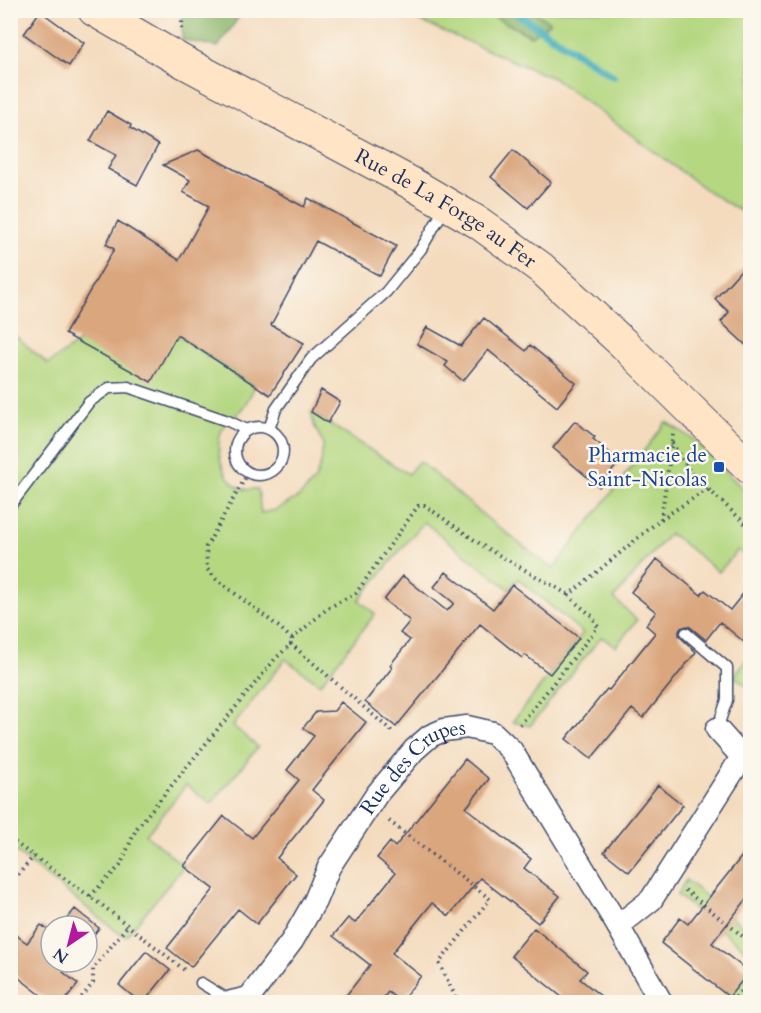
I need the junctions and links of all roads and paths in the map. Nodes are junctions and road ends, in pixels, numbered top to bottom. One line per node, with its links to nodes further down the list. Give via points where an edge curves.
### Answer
1 (94, 10): 2 (main road, Rue de La Forge au Fer)
2 (443, 201): 4 (lane, via 439,218 421,249 386,292 311,359 276,409); 7 (main road, Rue de La Forge au Fer, via 541,268)
3 (675, 425): 6 (path)
4 (269, 429): 5 (lane); 8 (lane, via 283,447 281,461 263,475)
5 (246, 430): 8 (lane, via 234,448 237,463); 10 (lane, via 128,387 109,387 89,402)
6 (672, 443): 9 (path, via 691,473); 11 (path)
7 (750, 468)
8 (248, 473): 15 (path, via 206,547 207,569)
9 (708, 489): 11 (path); 12 (path)
10 (10, 506)
11 (661, 519): 13 (path)
12 (750, 528)
13 (569, 595): 15 (path, via 483,546 424,505 418,506 356,593 328,608); 17 (path, via 598,627)
14 (686, 633): 16 (lane, via 727,668 727,700)
15 (292, 642): 18 (path); 25 (path, via 136,829 120,866)
16 (717, 729): 19 (street)
17 (504, 744): 18 (street, Rue des Crupes, via 493,733 467,727 430,736); 27 (street, Rue des Crupes)
18 (414, 750): 20 (street, Rue des Crupes)
19 (746, 752): 23 (street)
20 (370, 806): 31 (street, Rue des Crupes, via 329,867 292,941); 33 (path, via 490,899 439,963)
21 (10, 839): 22 (path)
22 (34, 855): 24 (path); 25 (path)
23 (667, 876): 27 (street, via 651,900); 28 (path)
24 (10, 884)
25 (90, 896): 26 (path)
26 (128, 925): 30 (path); 32 (path, via 93,969 93,983)
27 (618, 926): 34 (street, Rue des Crupes)
28 (750, 942)
29 (750, 979): 35 (path)
30 (201, 983): 31 (lane)
31 (243, 1001)
32 (78, 1002)
33 (458, 1002)
34 (661, 1002)
35 (732, 1002)

